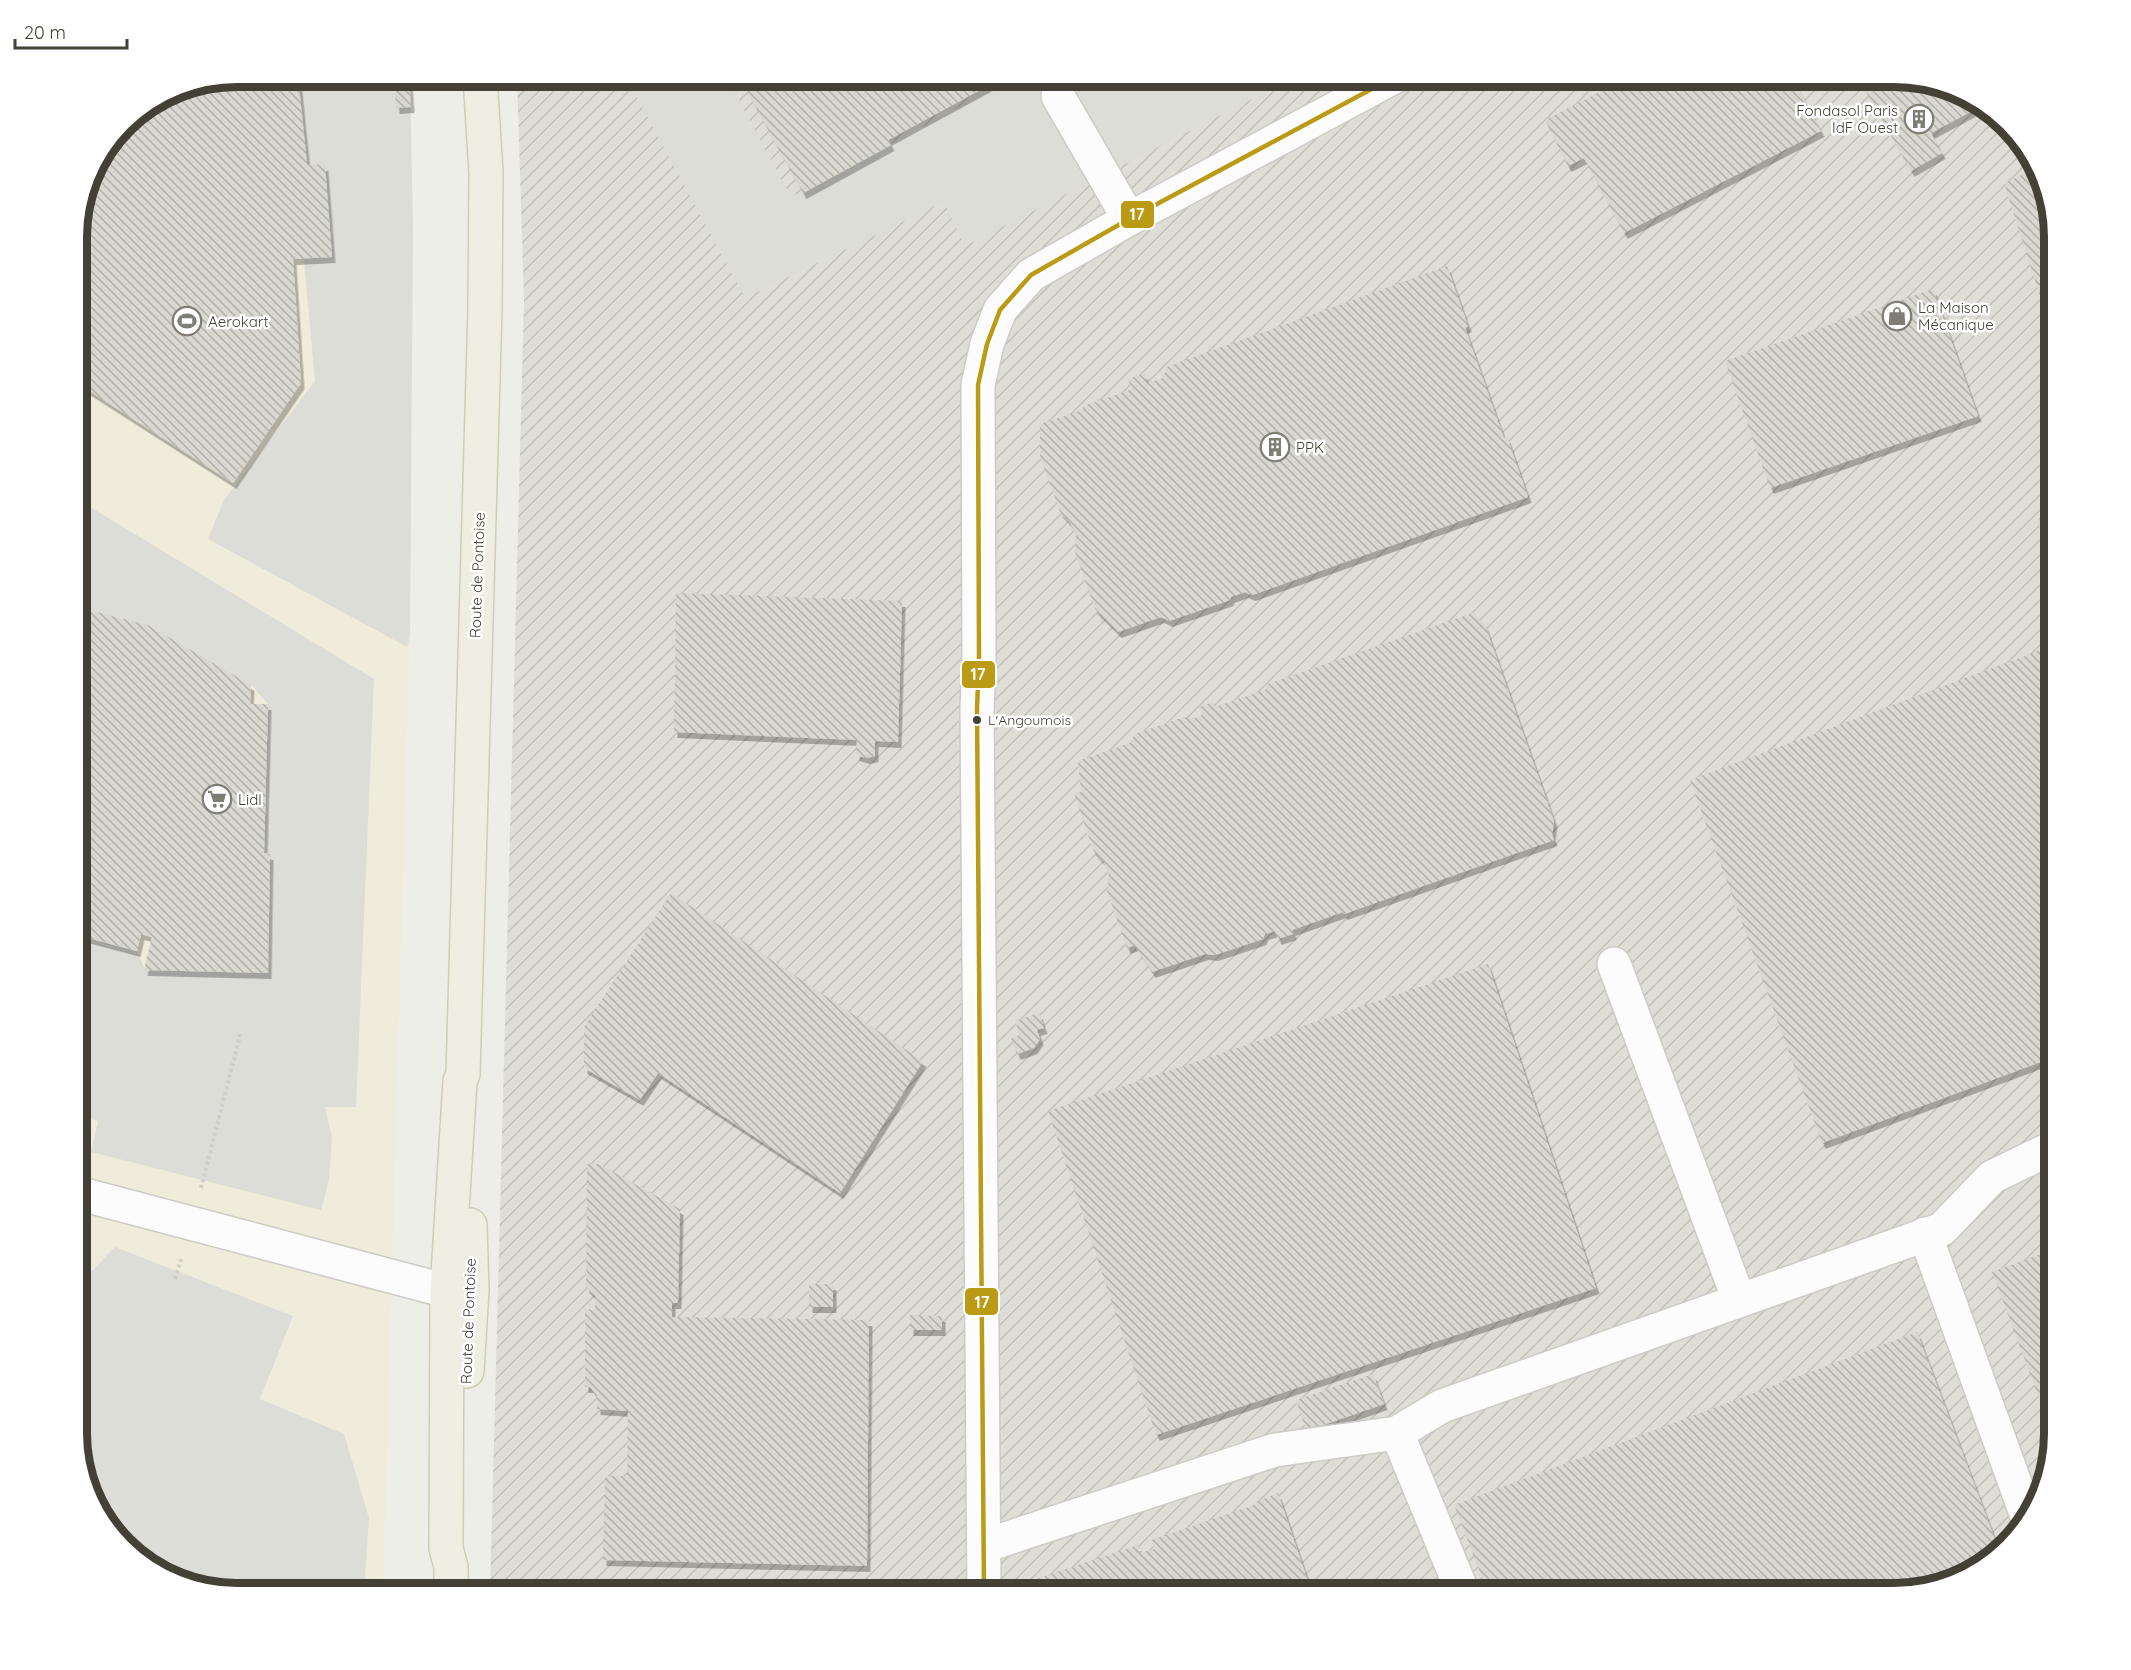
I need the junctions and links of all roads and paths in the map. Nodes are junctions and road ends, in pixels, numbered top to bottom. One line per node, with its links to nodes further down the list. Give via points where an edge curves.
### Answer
1 (481, 87): 7 (main road, Route de Pontoise, via 486,173 484,308)
2 (1352, 87): 4 (street)
3 (1058, 96): 4 (street)
4 (1129, 219): 17 (street, via 1031,275 1000,310 978,385)
5 (1614, 964): 14 (street)
6 (241, 1032): 10 (path)
7 (463, 1074): 13 (main road, Route de Pontoise); 18 (main road, Route de Pontoise, via 467,1082 472,1290 457,1550)
8 (2044, 1152): 11 (street, via 1992,1177 1942,1229)
9 (87, 1196): 10 (street)
10 (191, 1224): 12 (path); 13 (street)
11 (1925, 1234): 14 (street); 16 (street)
12 (175, 1279)
13 (447, 1292): 18 (main road, Route de Pontoise, via 446,1548)
14 (1739, 1300): 15 (street, via 1442,1406)
15 (1397, 1433): 17 (street, via 1275,1450); 20 (street)
16 (2024, 1508)
17 (984, 1546): 19 (street)
18 (451, 1580)
19 (984, 1583)
20 (1459, 1583)

